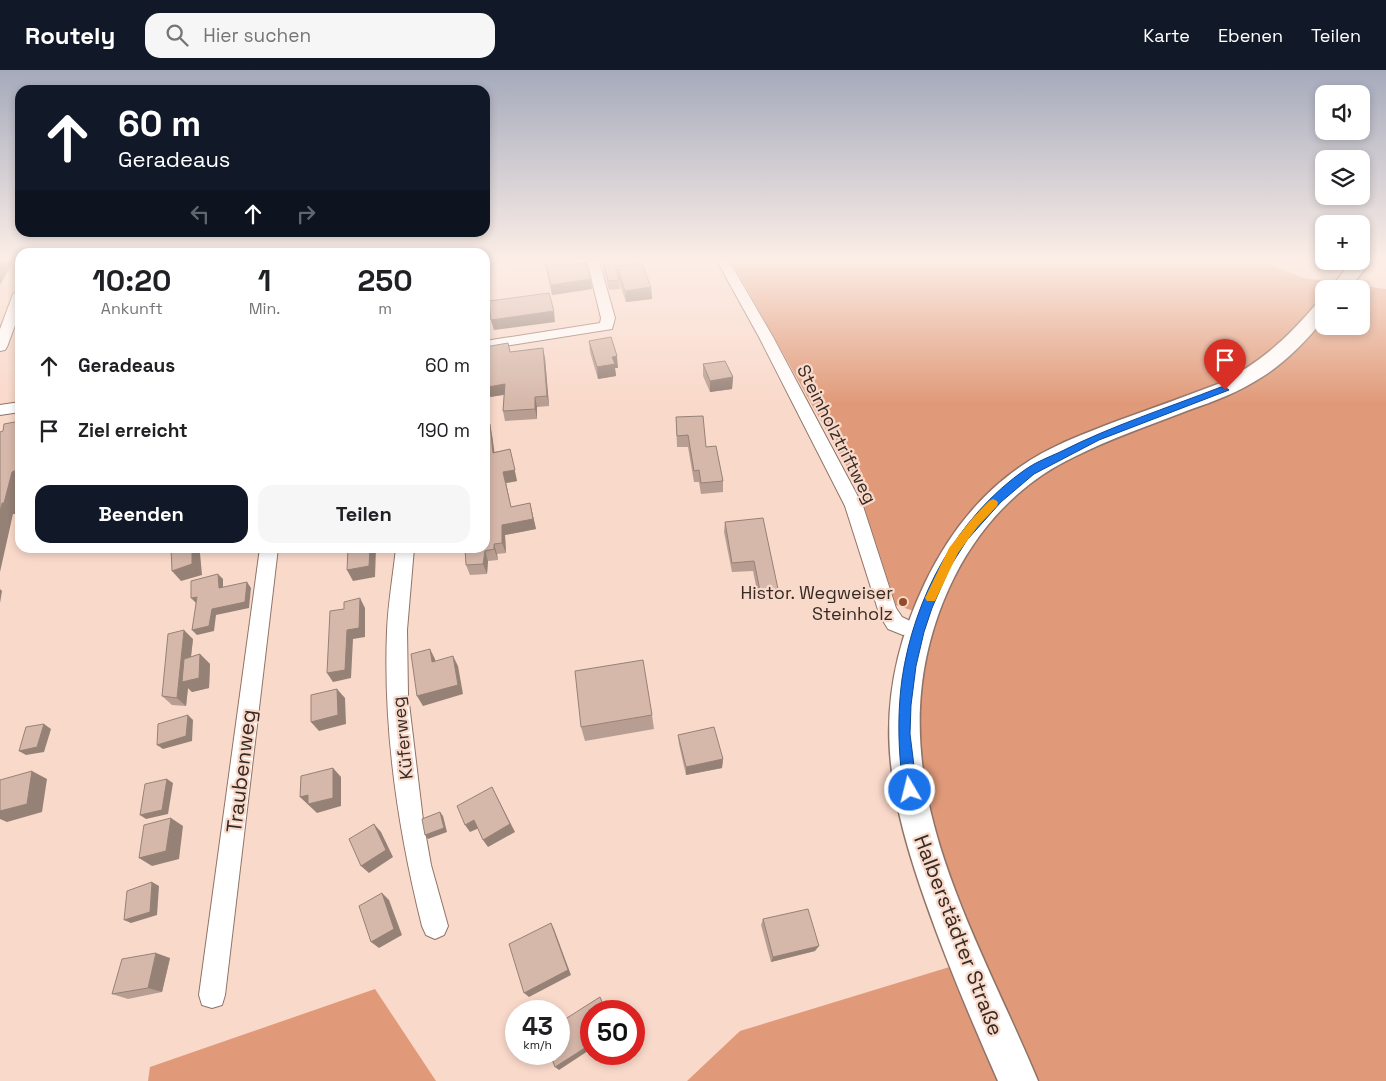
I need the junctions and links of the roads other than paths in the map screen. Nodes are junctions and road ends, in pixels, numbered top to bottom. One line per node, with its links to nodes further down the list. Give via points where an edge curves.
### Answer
1 (10, 308): 6 (street)
2 (605, 308): 5 (street, via 607,326)
3 (750, 308): 11 (street, Steinholztriftweg, via 854,506 887,610 894,623)
4 (1315, 317): 11 (main road, Halberstädter Straße, via 1284,352 1242,381 1095,438 1030,471 997,499 963,537)
5 (490, 343)
6 (0, 347)
7 (15, 408): 8 (street)
8 (0, 410)
9 (268, 553): 13 (street, Traubenweg)
10 (405, 553): 12 (street, Küferweg, via 397,630 397,695 411,820)
11 (915, 618): 14 (main road, Halberstädter Straße, via 918,632 905,705 905,752 912,803 926,857 956,940)
12 (435, 926)
13 (212, 995)
14 (1018, 1081)

